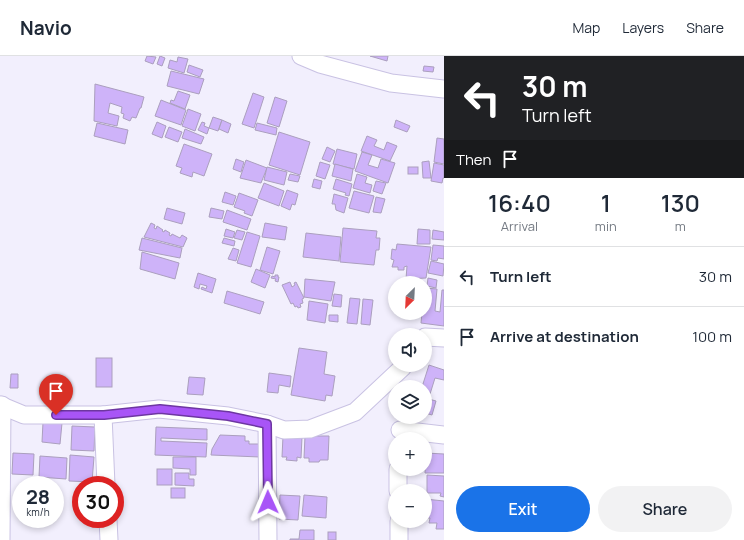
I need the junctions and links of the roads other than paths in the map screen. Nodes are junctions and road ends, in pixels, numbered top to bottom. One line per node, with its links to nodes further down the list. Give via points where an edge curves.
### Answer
1 (301, 56): 2 (street, via 320,64 391,83)
2 (444, 89)
3 (432, 337): 4 (street)
4 (444, 338)
5 (397, 372): 8 (street, via 355,412 310,429 284,430)
6 (1, 405): 7 (street, via 24,415); 14 (street)
7 (104, 415): 8 (street, via 160,409 228,416); 11 (street)
8 (267, 424): 16 (street)
9 (400, 429): 10 (street)
10 (444, 435)
11 (106, 476)
12 (108, 528): 15 (street)
13 (399, 528): 17 (street)
14 (1, 540)
15 (109, 540)
16 (268, 540)
17 (399, 540)

